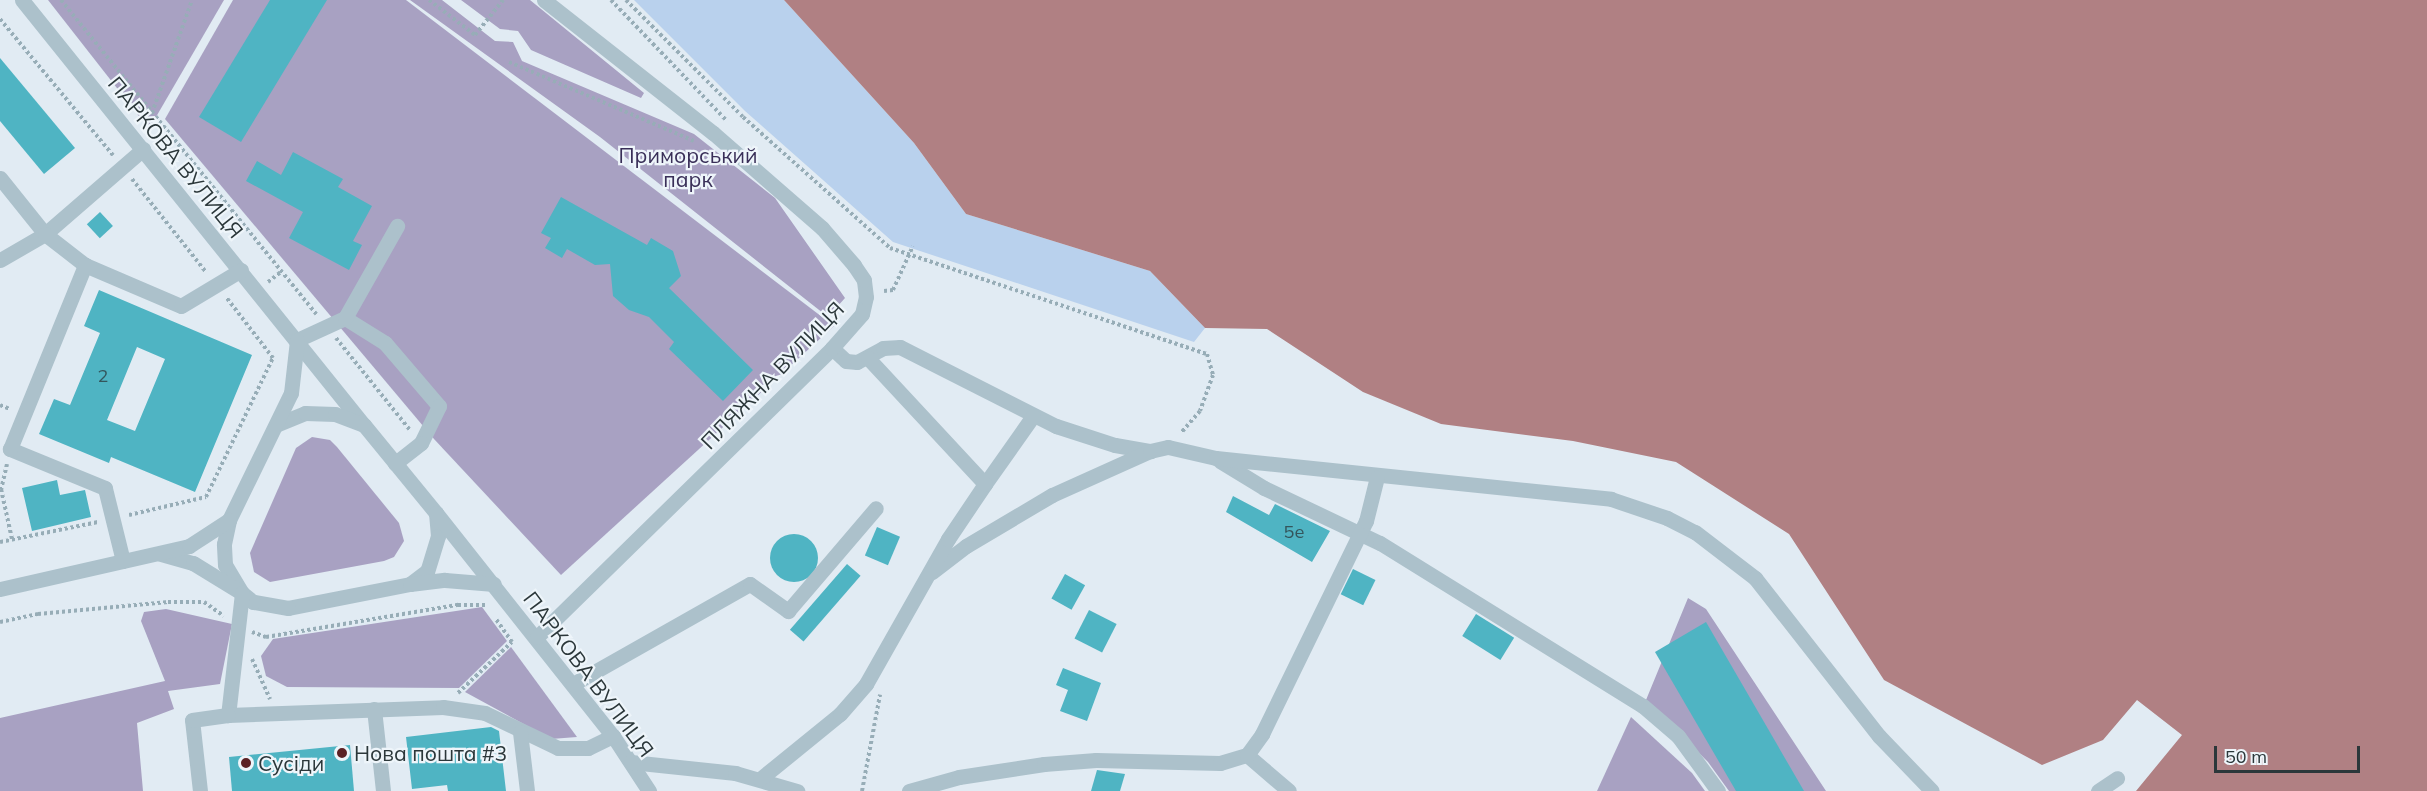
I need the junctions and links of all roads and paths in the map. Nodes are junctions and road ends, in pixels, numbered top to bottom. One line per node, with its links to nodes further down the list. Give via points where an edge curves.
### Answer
1 (22, 0): 14 (street, ПАРКОВА ВУЛИЦЯ)
2 (61, 0): 11 (path)
3 (192, 0): 11 (path)
4 (429, 0): 5 (path, via 475,34)
5 (503, 0)
6 (544, 0): 31 (street, ПЛЯЖНА ВУЛИЦЯ, via 766,179 822,228 854,265 864,280 862,314)
7 (611, 0): 12 (path)
8 (626, 0): 20 (path, via 743,117 890,248)
9 (0, 19): 15 (path)
10 (509, 62): 13 (path)
11 (152, 114): 29 (path)
12 (732, 126)
13 (703, 145)
14 (143, 149): 15 (street); 23 (street, ПАРКОВА ВУЛИЦЯ)
15 (123, 167): 18 (street); 25 (path)
16 (0, 178): 18 (street)
17 (398, 226): 28 (street)
18 (45, 234): 21 (street); 22 (street)
19 (914, 246): 20 (path)
20 (909, 257): 26 (path, via 893,290); 38 (path, via 1207,354 1213,375 1200,411)
21 (0, 260)
22 (85, 265): 25 (street, via 181,306); 39 (street)
23 (241, 270): 25 (street); 30 (street, ПАРКОВА ВУЛИЦЯ)
24 (880, 283): 26 (path)
25 (216, 285): 47 (path, via 273,358 206,496)
26 (884, 291): 27 (path)
27 (882, 298)
28 (345, 318): 29 (street); 37 (street, via 385,343 439,406)
29 (326, 326): 30 (street); 37 (path)
30 (297, 340): 34 (street, via 296,373); 35 (street, ПАРКОВА ВУЛИЦЯ)
31 (832, 348): 32 (street, via 851,362); 61 (street, ПЛЯЖНА ВУЛИЦЯ)
32 (868, 358): 33 (street, via 883,348 900,347); 44 (street)
33 (1033, 416): 40 (street, via 1092,439); 44 (street)
34 (278, 423): 35 (street, via 305,413 335,414); 48 (street)
35 (364, 425): 42 (street)
36 (0, 436): 39 (street)
37 (421, 443): 42 (street)
38 (1168, 447): 40 (street); 41 (street)
39 (10, 449): 47 (street, via 105,488); 50 (path, via 1,489)
40 (1150, 451): 54 (street, via 1052,495 966,546)
41 (1216, 458): 43 (street); 49 (street, via 1264,488)
42 (395, 463): 46 (street)
43 (1377, 477): 49 (street, via 1375,497); 85 (street, via 1582,493 1639,508 1695,532 1772,596 1879,736)
44 (985, 484): 54 (street, via 948,539)
45 (876, 508): 64 (street, via 788,611 750,584)
46 (436, 513): 55 (street, via 438,536 434,555 427,571); 56 (street, ПАРКОВА ВУЛИЦЯ)
47 (112, 519): 50 (path); 53 (street)
48 (229, 520): 52 (street, via 189,546); 58 (street, via 225,565)
49 (1360, 533): 72 (street, via 1262,734); 84 (street, via 1644,706 1678,736)
50 (12, 539): 51 (path)
51 (0, 542)
52 (161, 554): 53 (street); 58 (street, via 193,563)
53 (123, 561): 57 (street)
54 (932, 572): 75 (street, via 866,684 840,714)
55 (410, 584): 56 (street, ПАРКОВА ВУЛИЦЯ, via 445,580); 58 (street, via 288,608 266,607)
56 (494, 584): 61 (street, ПАРКОВА ВУЛИЦЯ)
57 (0, 589)
58 (242, 593): 69 (street)
59 (484, 602): 66 (path, via 512,642)
60 (245, 629): 62 (path)
61 (537, 637): 64 (street, ПАРКОВА ВУЛИЦЯ)
62 (248, 639)
63 (250, 649): 68 (path)
64 (573, 684): 71 (street, ПАРКОВА ВУЛИЦЯ)
65 (882, 690): 81 (path, via 874,712)
66 (443, 707): 67 (street); 70 (street, via 485,712)
67 (374, 709): 68 (street); 77 (street)
68 (276, 713): 69 (street)
69 (228, 715): 76 (street, via 192,720)
70 (520, 732): 71 (street, via 550,746 574,750); 78 (street)
71 (613, 736): 73 (street, ПАРКОВА ВУЛИЦЯ)
72 (1247, 755): 82 (street, via 1220,763 1096,760 1044,764 959,777); 83 (street)
73 (631, 762): 75 (street); 79 (street, ПАРКОВА ВУЛИЦЯ)
74 (2117, 778): 86 (street)
75 (760, 779): 80 (street)
76 (200, 791)
77 (383, 791)
78 (527, 791)
79 (649, 791)
80 (797, 791)
81 (862, 791)
82 (909, 791)
83 (1289, 791)
84 (1718, 791)
85 (1932, 791)
86 (2098, 791)

